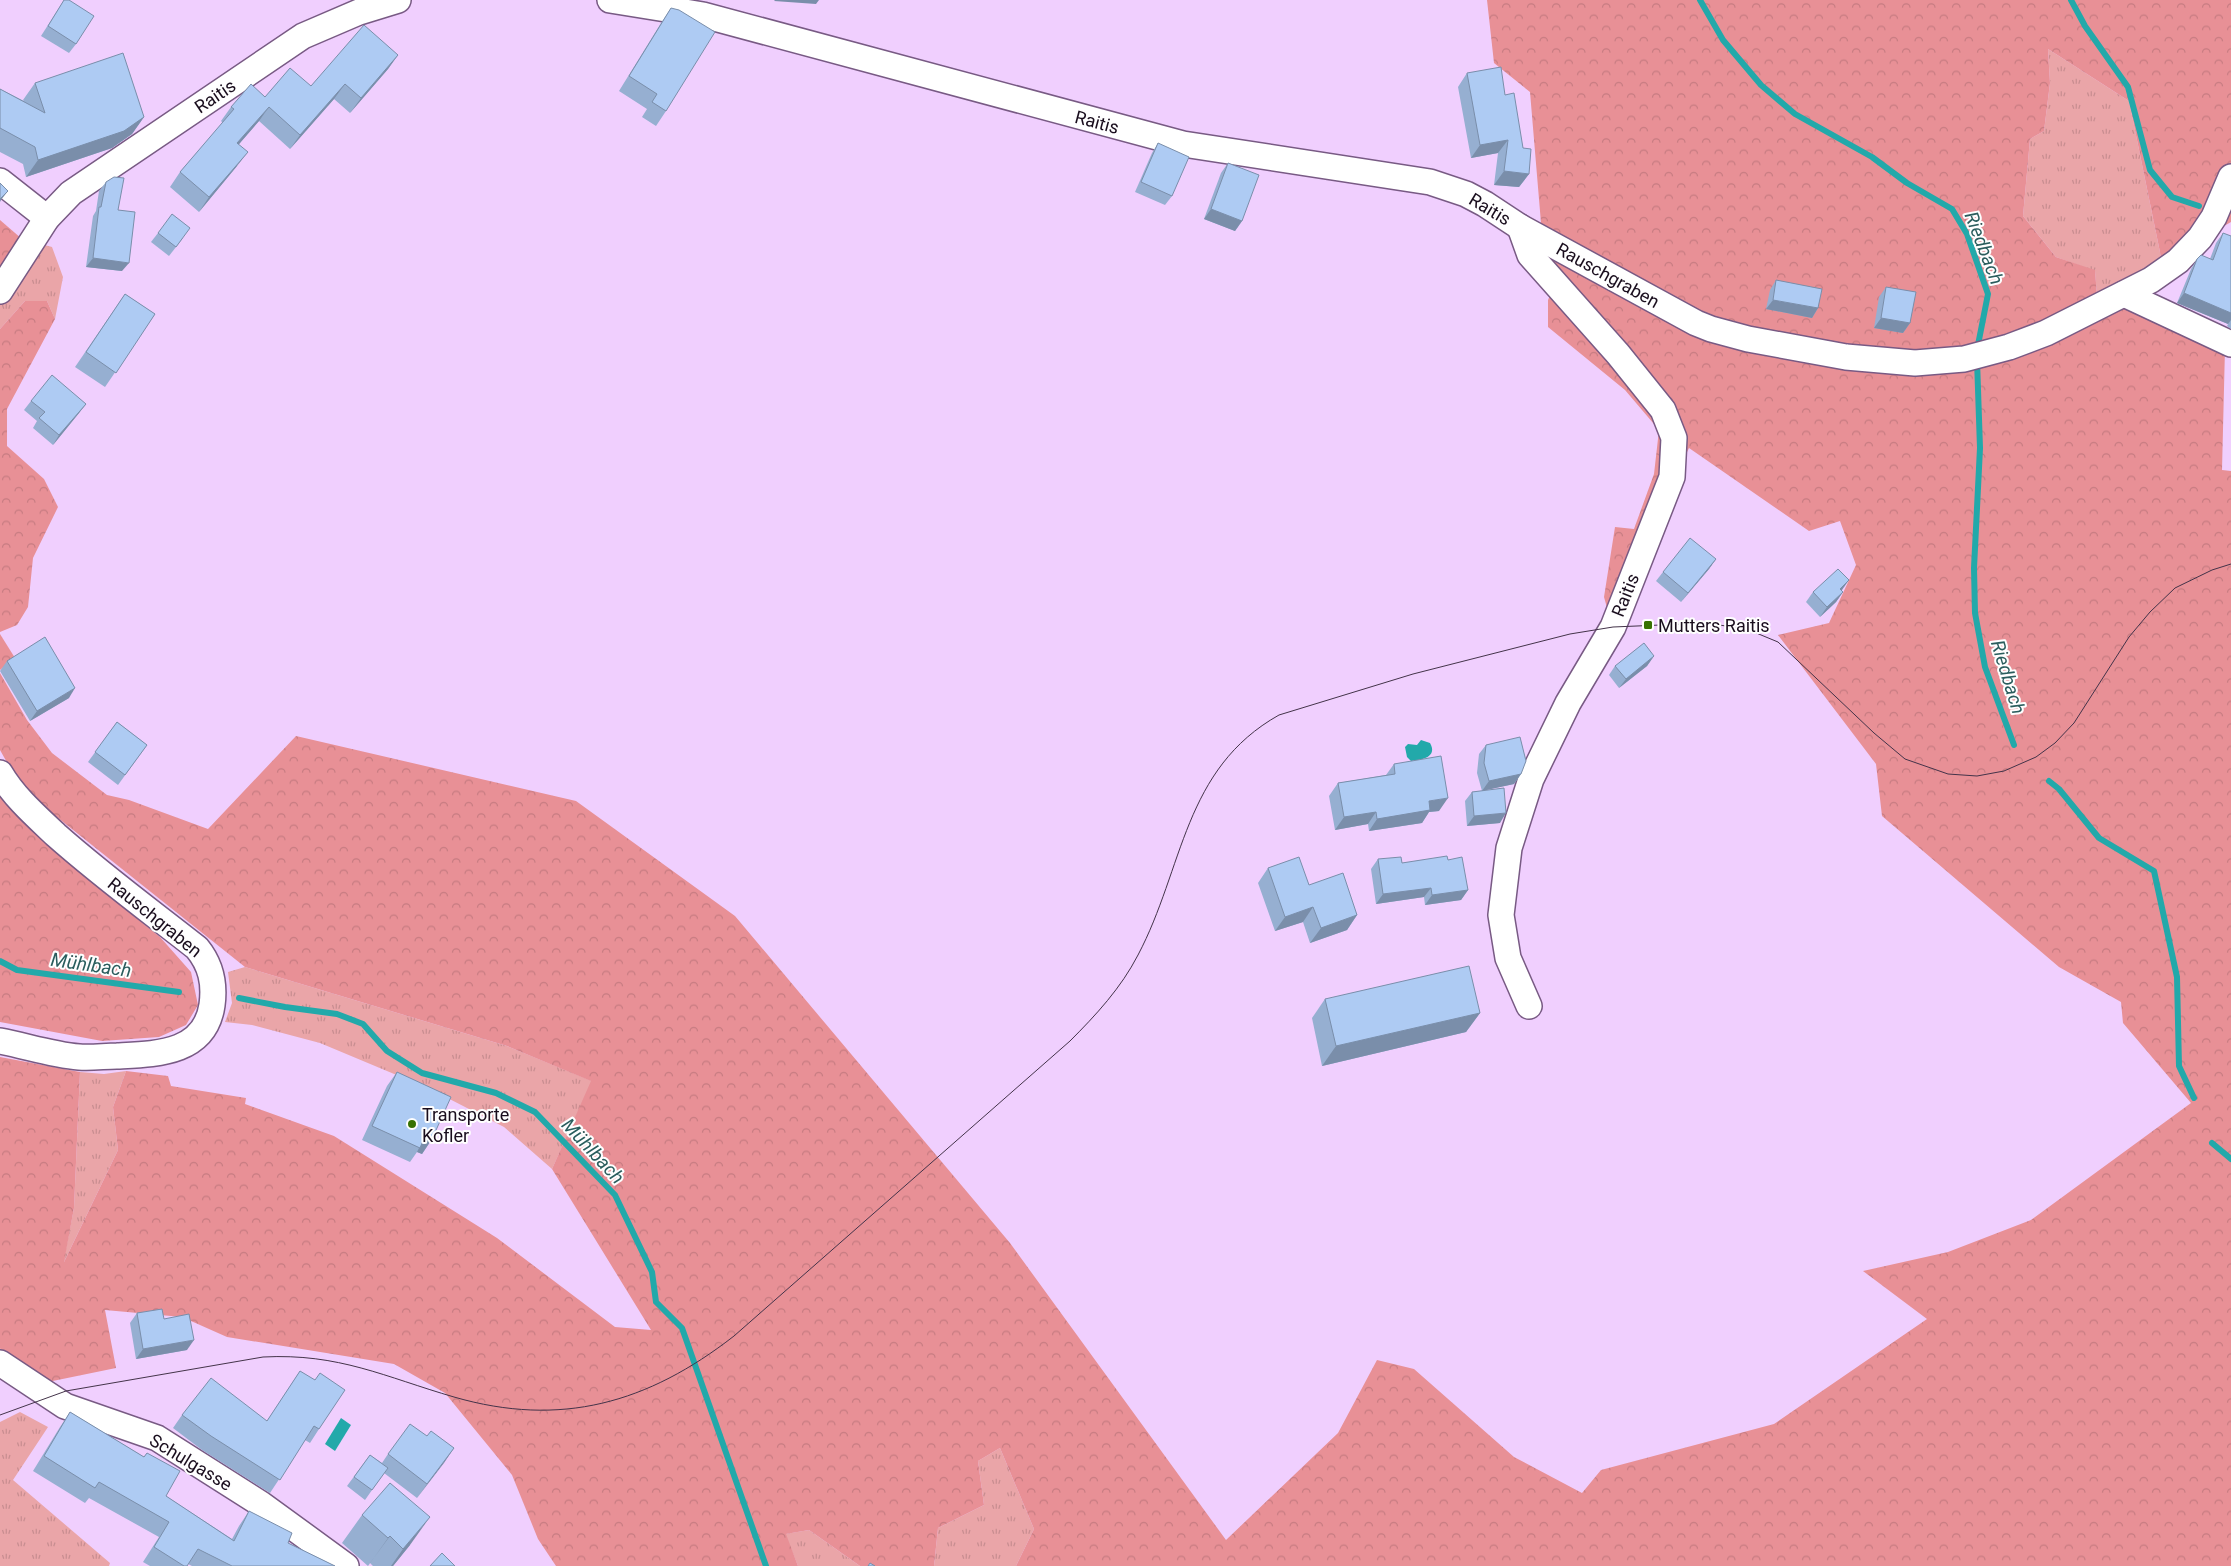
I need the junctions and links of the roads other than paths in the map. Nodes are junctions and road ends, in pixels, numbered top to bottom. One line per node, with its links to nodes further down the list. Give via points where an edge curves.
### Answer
1 (398, 0): 5 (street, Raitis, via 359,12 303,36 71,193)
2 (610, 0): 6 (street, Raitis, via 703,16 1166,140 1421,180 1466,194)
3 (2231, 177): 8 (street, Rauschgraben, via 2214,217 2194,245 2160,275)
4 (0, 181): 5 (street)
5 (47, 218): 7 (street, Raitis)
6 (1520, 227): 8 (street, Rauschgraben, via 1696,323 1748,339 1846,357 1915,363 1979,356 2046,333); 11 (street, Raitis, via 1530,255 1663,410 1674,438 1672,478 1620,609 1531,779 1509,848 1500,915 1508,958)
7 (0, 292)
8 (2124, 294): 9 (street)
9 (2231, 344)
10 (3, 777): 12 (street, Rauschgraben, via 32,813 80,856 197,948 207,960 213,994 205,1025 195,1037 170,1051 157,1054 79,1057)
11 (1529, 1006)
12 (0, 1041)
13 (0, 1362): 14 (street, Schulgasse, via 65,1406 156,1438 261,1504)
14 (346, 1566)

